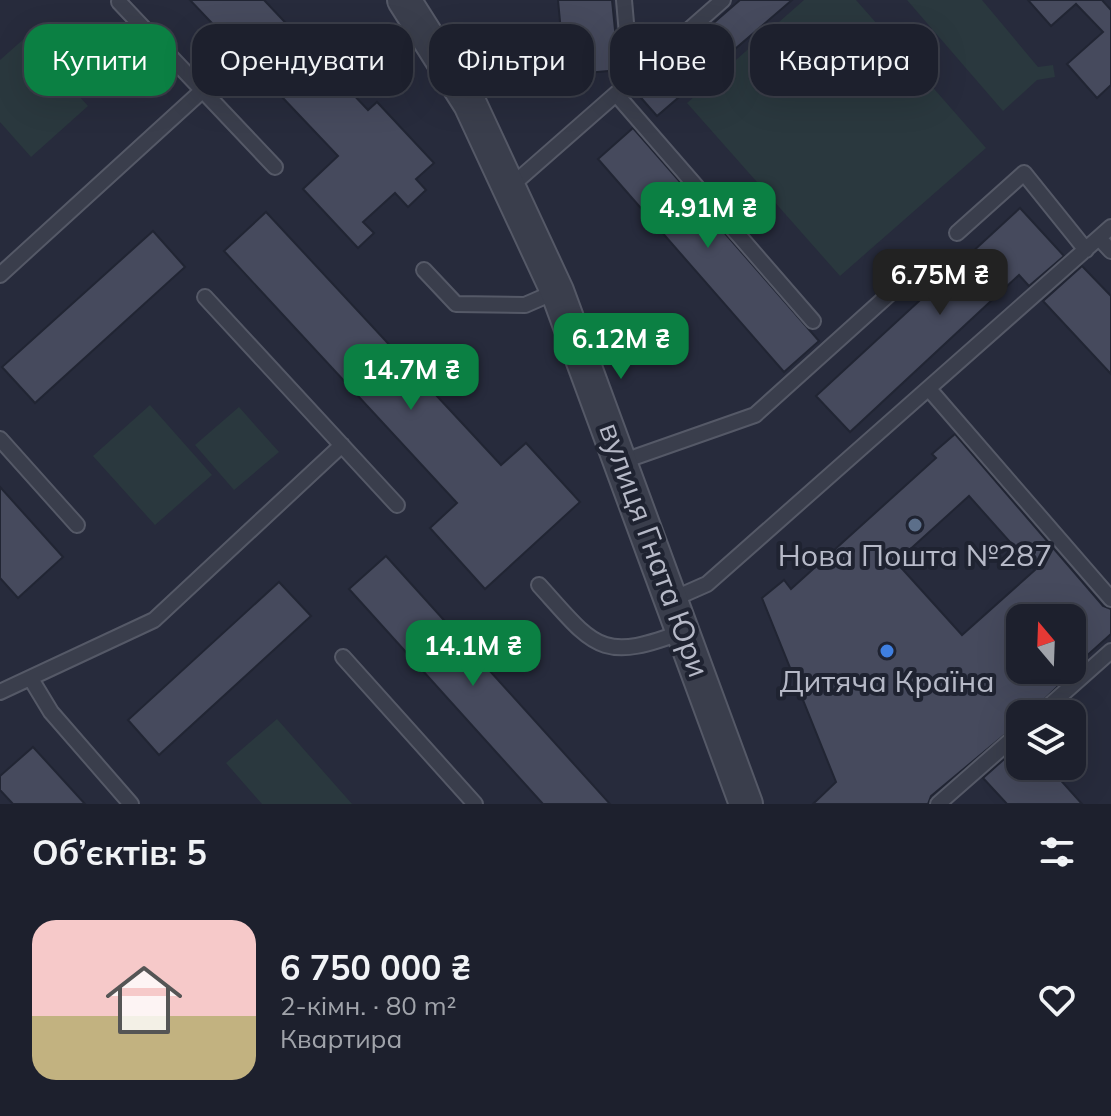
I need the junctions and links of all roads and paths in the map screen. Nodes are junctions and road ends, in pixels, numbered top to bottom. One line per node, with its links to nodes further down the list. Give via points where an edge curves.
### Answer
1 (404, 0): 13 (street, вулиця Гната Юри, via 448,66)
2 (624, 0): 5 (lane)
3 (723, 0): 6 (lane)
4 (119, 2): 7 (lane)
5 (626, 24)
6 (695, 24)
7 (192, 78)
8 (196, 96): 21 (lane)
9 (209, 96): 12 (lane)
10 (614, 96): 13 (lane)
11 (618, 96): 24 (lane)
12 (275, 167)
13 (511, 186): 22 (street, вулиця Гната Юри)
14 (1111, 227): 16 (lane)
15 (957, 233): 17 (lane, via 1024,173)
16 (1099, 238): 17 (lane); 18 (lane)
17 (1086, 250): 25 (lane)
18 (1111, 251)
19 (926, 261): 28 (lane, via 755,415)
20 (424, 270): 22 (lane, via 456,304 525,305)
21 (0, 275)
22 (557, 291): 28 (street, вулиця Гната Юри)
23 (205, 297): 27 (lane)
24 (813, 321)
25 (929, 389): 32 (lane, via 707,584); 33 (lane)
26 (0, 439): 30 (lane)
27 (342, 445): 29 (lane); 37 (lane, via 154,620)
28 (621, 462): 32 (street, вулиця Гната Юри)
29 (397, 505)
30 (77, 525)
31 (539, 585): 34 (lane, via 587,639 608,648 631,649)
32 (673, 599): 34 (street, вулиця Гната Юри)
33 (1111, 599)
34 (684, 631): 44 (street, вулиця Гната Юри)
35 (1111, 651): 39 (lane)
36 (343, 657): 41 (lane)
37 (31, 679): 38 (lane); 42 (lane, via 51,712)
38 (0, 692)
39 (1056, 700)
40 (1006, 744): 45 (lane)
41 (470, 798): 43 (lane)
42 (131, 804)
43 (453, 804)
44 (746, 804)
45 (938, 804)

